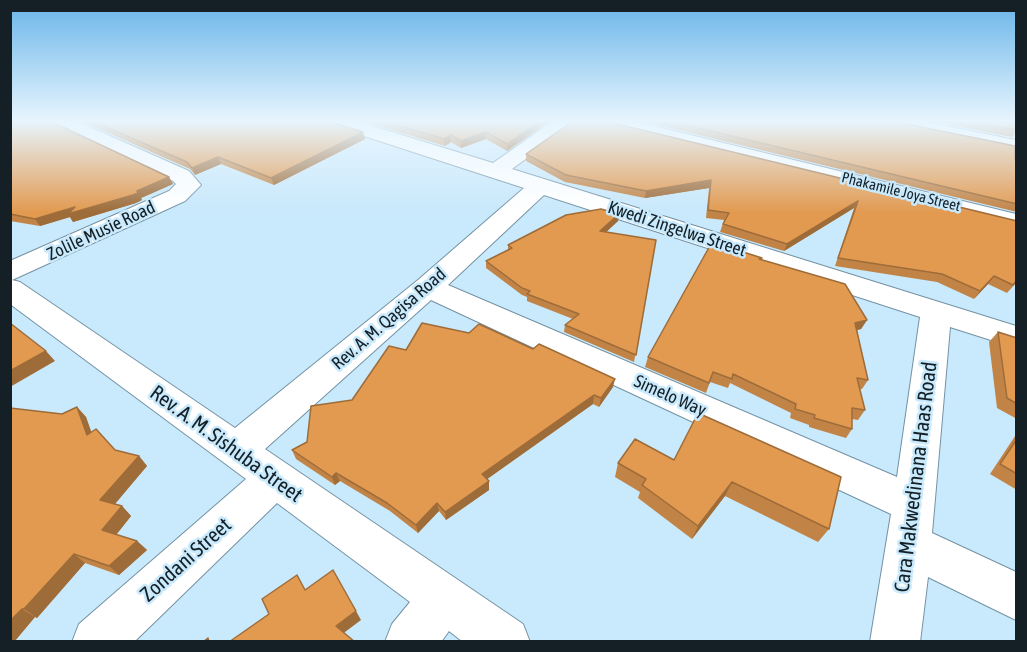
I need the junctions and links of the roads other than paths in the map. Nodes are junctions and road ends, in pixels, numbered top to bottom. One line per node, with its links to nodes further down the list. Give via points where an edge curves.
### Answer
1 (127, 151): 8 (street, Zolile Musie Road, via 181,176 189,185 177,196)
2 (434, 151): 5 (street, Kwedi Zingelwa Street)
3 (523, 151): 5 (street)
4 (734, 151): 7 (street, Phakamile Joya Street)
5 (496, 171): 6 (street, Kwedi Zingelwa Street)
6 (541, 185): 9 (street, Rev. A. M. Qagisa Road); 11 (street, Kwedi Zingelwa Street)
7 (1017, 221)
8 (10, 272)
9 (428, 287): 13 (street, Rev. A. M. Qagisa Road); 15 (street, Simelo Way)
10 (10, 289): 13 (street, Rev. A. M. Sishuba Street)
11 (936, 312): 12 (street, Kwedi Zingelwa Street); 15 (street, Cara Makwedinana Haas Road)
12 (1017, 337)
13 (236, 451): 14 (street, Rev. A. M. Sishuba Street)
14 (275, 479): 17 (street, Rev. A. M. Sishuba Street); 18 (street, Zondani Street)
15 (911, 524): 16 (street, Simelo Way); 21 (street, Cara Makwedinana Haas Road)
16 (1017, 596)
17 (444, 598): 19 (street); 20 (street, Rev. A. M. Sishuba Street)
18 (97, 642)
19 (410, 642)
20 (505, 642)
21 (894, 642)

